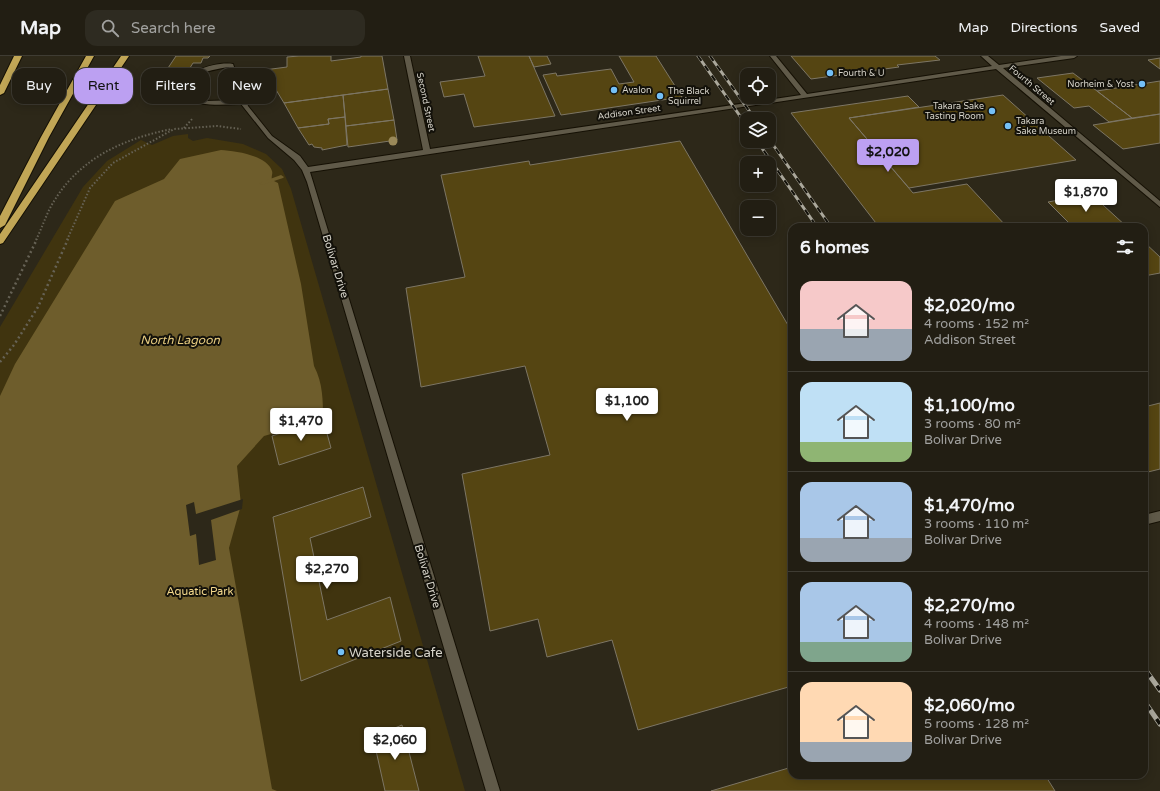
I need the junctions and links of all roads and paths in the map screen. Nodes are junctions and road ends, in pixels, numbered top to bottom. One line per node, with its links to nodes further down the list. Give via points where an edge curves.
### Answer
1 (18, 56): 9 (highway)
2 (126, 56): 19 (highway)
3 (407, 56): 15 (street, Second Street)
4 (773, 56): 10 (street)
5 (984, 56): 8 (street, Fourth Street)
6 (1074, 56): 8 (street, Addison Street)
7 (88, 59): 18 (highway)
8 (997, 67): 10 (street, Addison Street); 17 (street, Fourth Street)
9 (0, 94)
10 (805, 95): 15 (street, Addison Street)
11 (243, 102): 11 (street, Bolivar Drive, via 231,65 197,73 182,86 184,98 201,103)
12 (245, 104): 14 (street, Bolivar Drive)
13 (174, 129): 14 (path, via 237,128); 20 (path, via 149,133 117,144 93,159 74,176 56,197); 21 (path, via 114,163 90,188 38,307)
14 (270, 137): 16 (street, Bolivar Drive, via 297,158)
15 (427, 152): 16 (street, Addison Street)
16 (306, 170): 24 (street, Bolivar Drive)
17 (1160, 205)
18 (0, 225)
19 (0, 241)
20 (0, 316)
21 (0, 362)
22 (1160, 516): 23 (street)
23 (1148, 519)
24 (493, 791)

